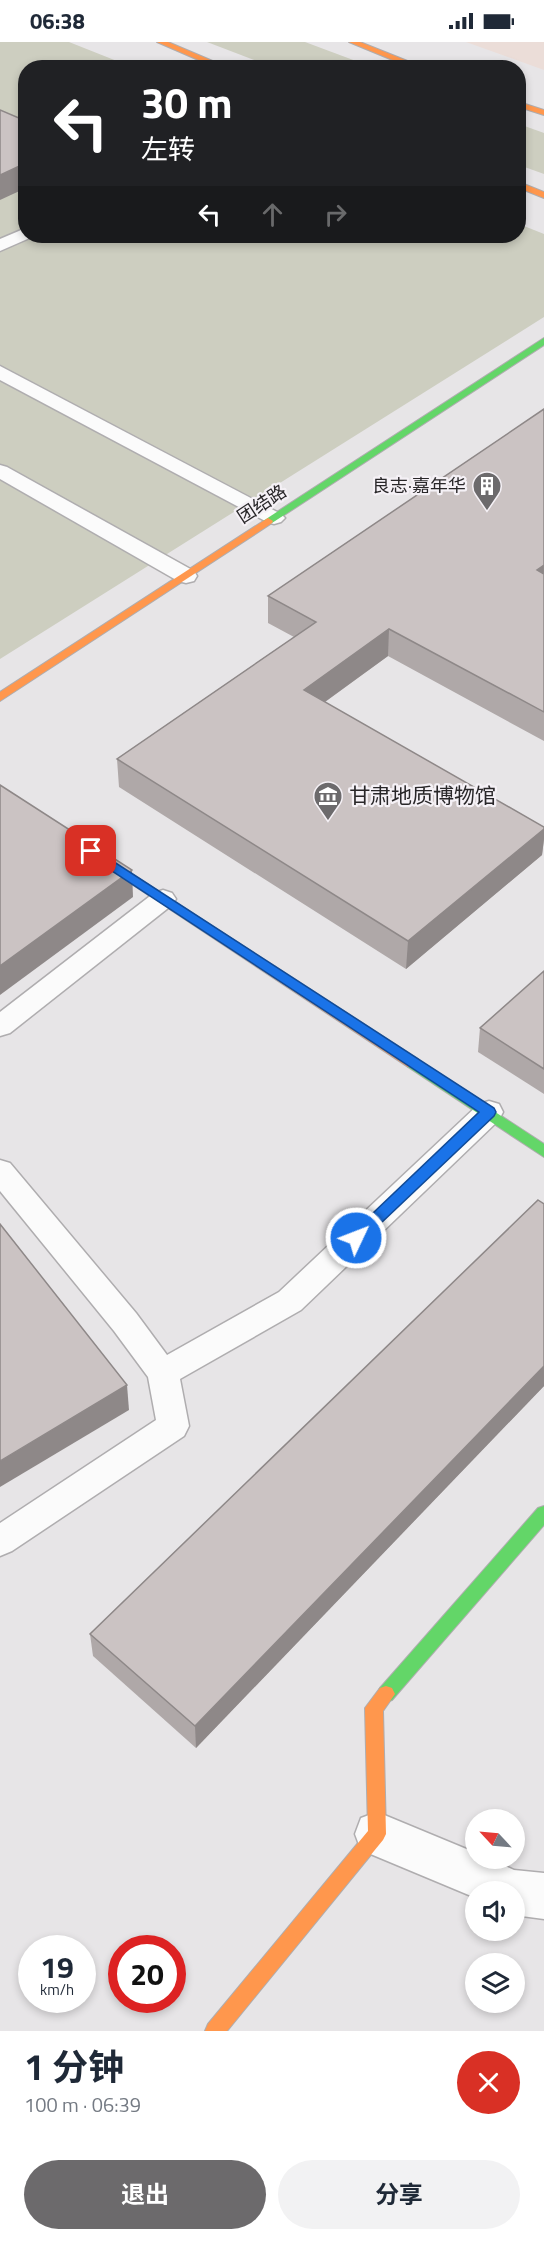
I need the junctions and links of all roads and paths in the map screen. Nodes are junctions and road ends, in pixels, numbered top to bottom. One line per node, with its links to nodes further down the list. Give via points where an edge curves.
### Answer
1 (161, 42): 3 (street)
2 (353, 42): 4 (street)
3 (205, 60)
4 (400, 60)
5 (526, 107): 6 (street)
6 (544, 114)
7 (526, 188): 8 (street)
8 (544, 195)
9 (544, 341): 12 (street, 团结路)
10 (0, 372): 12 (lane)
11 (0, 471): 13 (lane)
12 (274, 518): 13 (street, 团结路)
13 (186, 576): 14 (street, 团结路)
14 (0, 698)
15 (86, 849): 16 (street)
16 (163, 899): 17 (lane); 18 (street)
17 (0, 1026)
18 (489, 1112): 19 (street); 21 (lane, via 290,1301)
19 (544, 1151)
20 (0, 1171): 21 (lane)
21 (163, 1373): 23 (lane, via 173,1426)
22 (544, 1513): 24 (street, via 374,1708)
23 (0, 1541)
24 (377, 1834): 25 (street); 28 (street)
25 (488, 1881)
26 (525, 1893): 27 (street)
27 (544, 1896)
28 (215, 2031)

